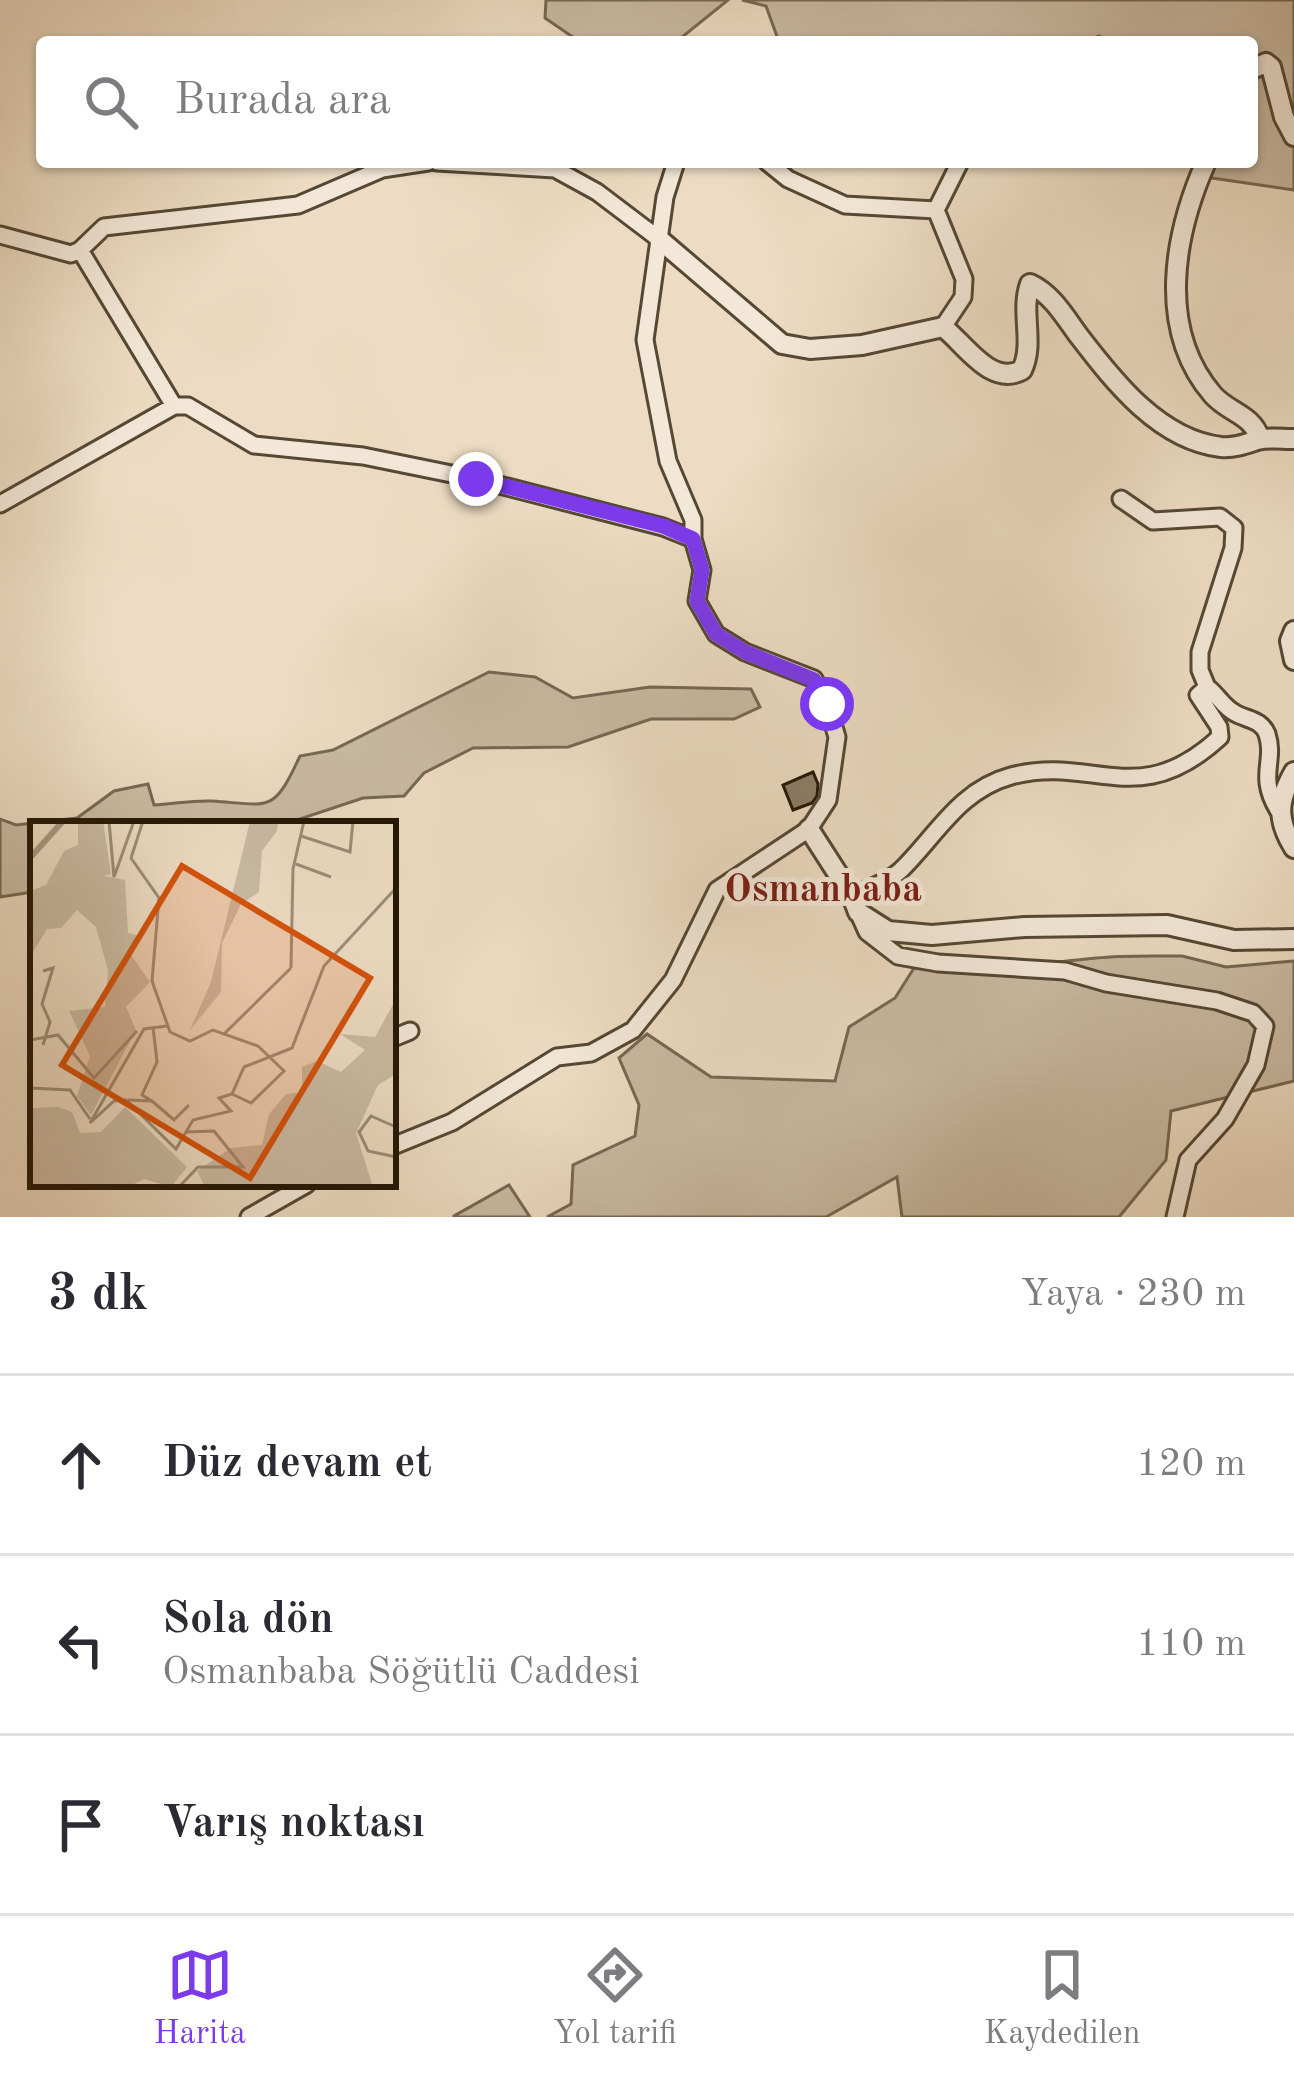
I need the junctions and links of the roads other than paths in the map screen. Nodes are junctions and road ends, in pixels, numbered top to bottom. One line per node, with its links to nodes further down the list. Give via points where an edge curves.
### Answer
1 (1258, 66): 2 (street, via 1271,67)
2 (1294, 136)
3 (389, 168): 12 (street, via 298,205 104,227)
4 (526, 168): 11 (street, via 555,170 597,192)
5 (674, 168): 11 (street)
6 (774, 168): 9 (street, via 844,205)
7 (957, 168): 9 (street)
8 (1203, 168): 15 (street, via 1178,249 1175,304 1190,361)
9 (936, 210): 13 (street, via 964,279 963,297)
10 (0, 235): 12 (street)
11 (659, 239): 13 (street, via 782,344 862,345); 19 (street, via 644,340)
12 (80, 250): 14 (street)
13 (943, 327): 15 (street, via 990,370 1013,376 1027,358 1030,284 1045,290 1147,412 1182,437 1221,447)
14 (174, 406): 18 (street); 19 (street, via 188,406 254,445 476,479)
15 (1260, 439): 16 (street)
16 (1294, 439)
17 (1121, 499): 22 (street, via 1153,521 1220,517 1234,529 1200,652)
18 (0, 504)
19 (693, 539): 25 (street, via 702,570 697,601 716,634 814,680 827,704 837,737 832,778)
20 (1294, 631): 21 (street)
21 (1294, 660)
22 (1207, 686): 24 (street, via 1266,733 1267,792); 27 (street, via 1198,695 1220,737 1205,751 1150,778 1007,777 956,805 898,874)
23 (1294, 772): 24 (street)
24 (1278, 811): 26 (street)
25 (809, 829): 27 (street); 31 (street, via 717,890 673,980 633,1030 591,1053 557,1058 452,1122)
26 (1294, 848)
27 (855, 904): 28 (street, via 888,931 932,935 1167,925 1234,940); 34 (street, via 867,932 898,956 1065,971 1253,1013 1264,1027 1256,1065 1225,1119 1188,1160)
28 (1294, 939)
29 (410, 1031): 30 (street)
30 (396, 1037)
31 (396, 1145)
32 (302, 1187): 33 (street)
33 (249, 1217)
34 (1174, 1217)

